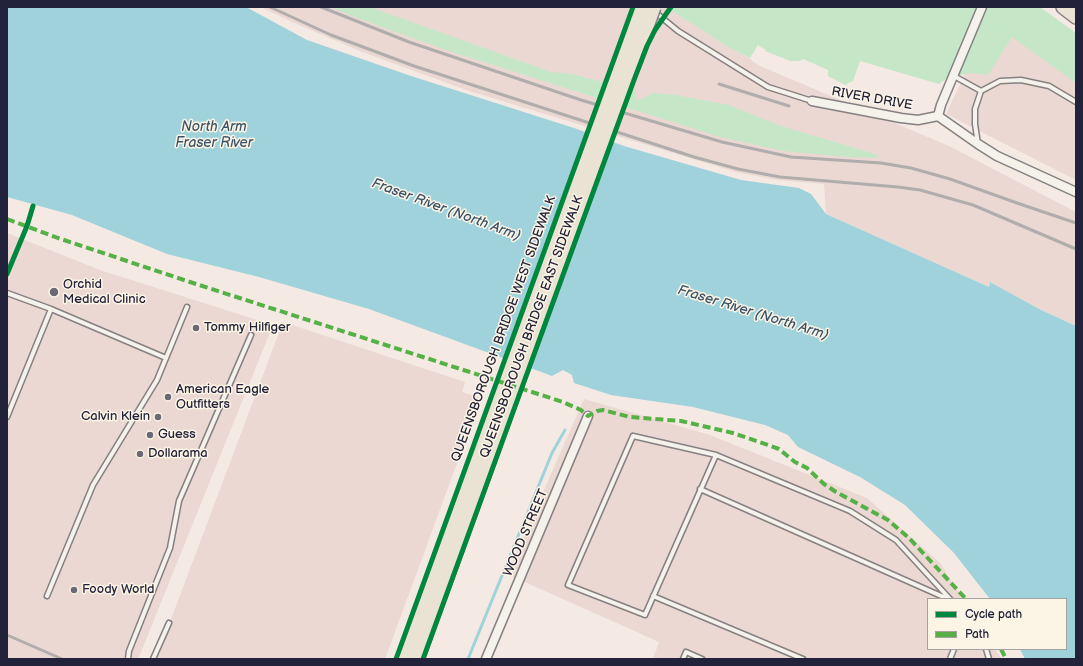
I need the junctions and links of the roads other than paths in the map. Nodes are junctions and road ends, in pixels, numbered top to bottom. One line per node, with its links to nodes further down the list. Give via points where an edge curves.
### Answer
1 (641, 7): 32 (highway, bridge)
2 (648, 7): 11 (lane, via 678,30 768,87)
3 (653, 7): 8 (highway, bridge)
4 (665, 7): 8 (highway)
5 (982, 7): 9 (street)
6 (1063, 7): 7 (main road)
7 (1076, 17)
8 (644, 31): 33 (highway, bridge)
9 (954, 76): 10 (lane); 13 (street)
10 (981, 91): 12 (lane, via 1000,81 1021,80 1049,86); 14 (lane, via 975,109)
11 (812, 101): 13 (street, RIVER DRIVE, via 901,118 918,120)
12 (1076, 102)
13 (938, 116): 14 (street)
14 (978, 144): 15 (street, via 997,156)
15 (1076, 192)
16 (7, 293): 18 (lane)
17 (187, 307): 20 (lane)
18 (51, 309): 20 (lane); 22 (lane)
19 (251, 335): 30 (lane, via 179,501 170,548)
20 (166, 358): 25 (lane, via 157,380 94,485)
21 (588, 416): 34 (street, WOOD STREET)
22 (7, 417)
23 (716, 455): 24 (lane); 26 (lane, via 633,436 568,585 645,615); 28 (lane, via 850,511 896,540)
24 (700, 489): 26 (lane); 27 (lane)
25 (47, 596)
26 (653, 596): 37 (lane)
27 (947, 598)
28 (948, 598)
29 (169, 623): 31 (lane)
30 (128, 659)
31 (153, 659)
32 (404, 659)
33 (416, 659)
34 (486, 659)
35 (683, 659): 36 (lane, via 686,652)
36 (702, 659)
37 (803, 659)

